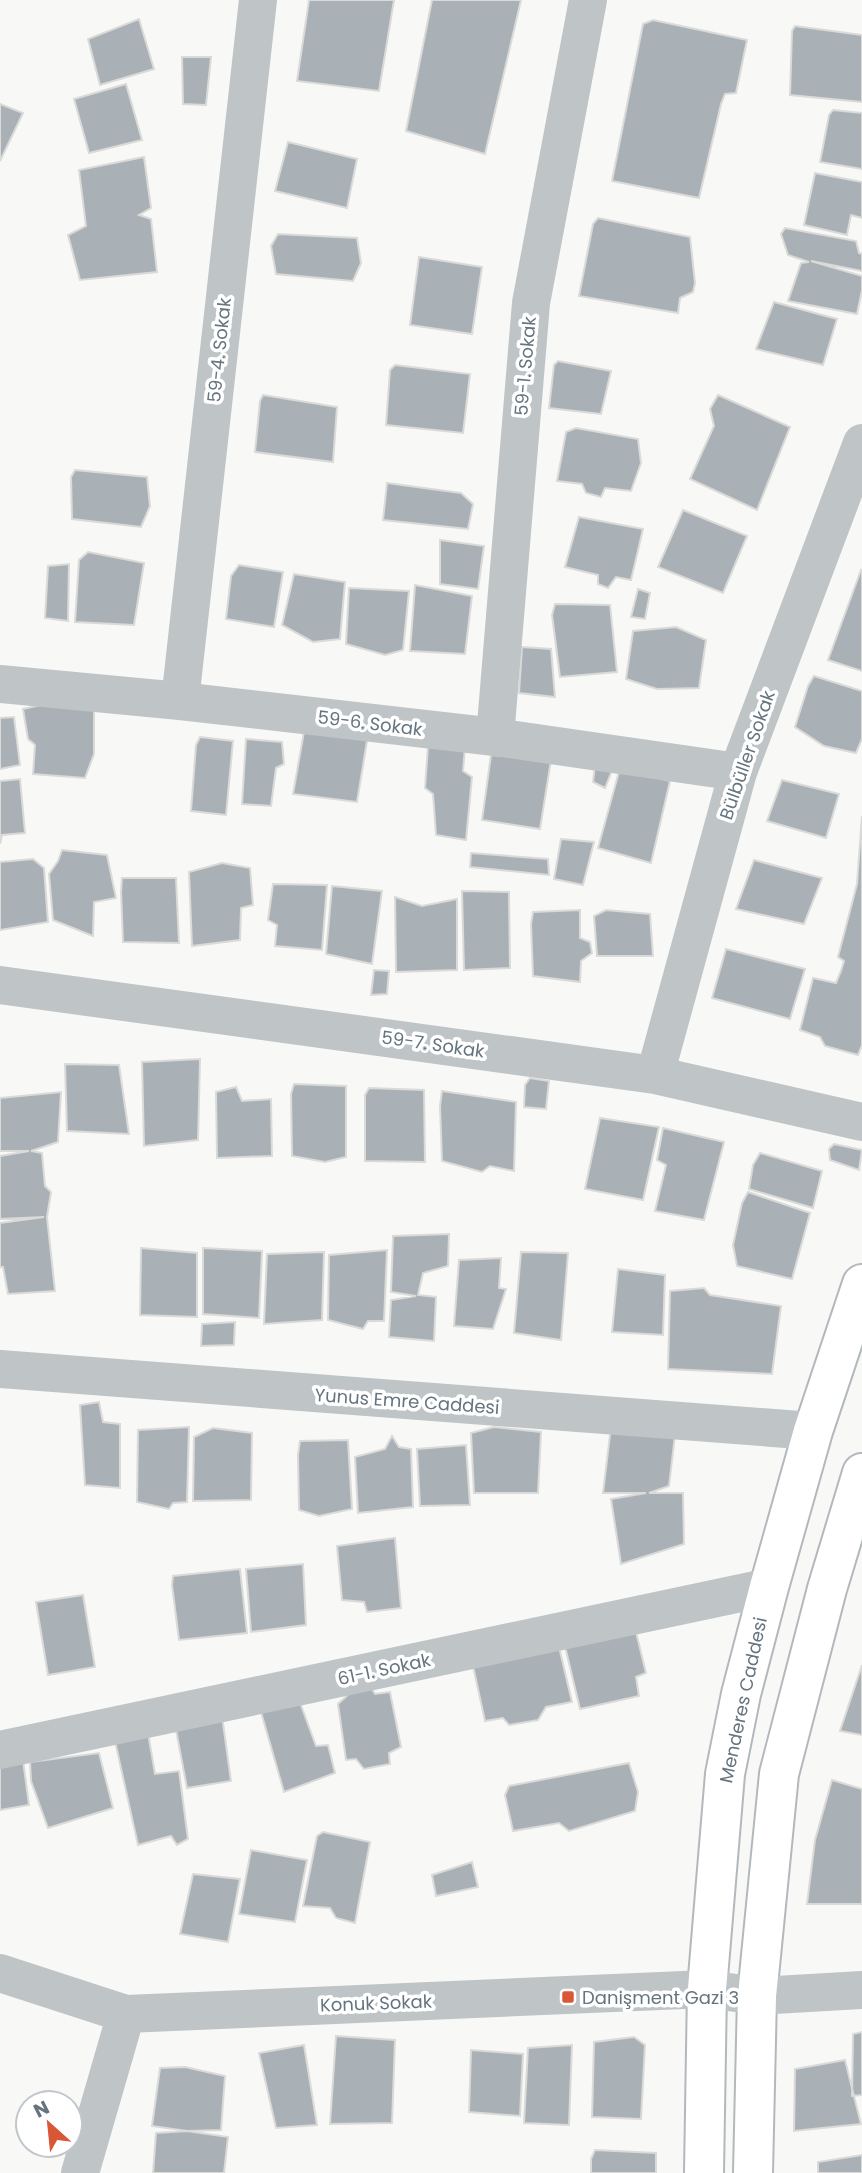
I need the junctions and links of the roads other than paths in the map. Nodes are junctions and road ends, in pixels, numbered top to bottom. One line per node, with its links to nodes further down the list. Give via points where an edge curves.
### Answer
1 (258, 0): 5 (street, 59-4. Sokak)
2 (588, 0): 6 (street, 59-1. Sokak, via 531,303)
3 (862, 443): 7 (street, Bülbüller Sokak)
4 (0, 684): 5 (street, 59-6. Sokak)
5 (180, 701): 6 (street, 59-6. Sokak)
6 (495, 737): 7 (street, 59-6. Sokak)
7 (738, 772): 9 (street, Bülbüller Sokak)
8 (0, 985): 9 (street, 59-7. Sokak)
9 (655, 1074): 10 (street, 59-7. Sokak)
10 (862, 1122)
11 (862, 1284): 13 (main road, Menderes Caddesi)
12 (0, 1369): 13 (street, Yunus Emre Caddesi)
13 (813, 1431): 15 (main road, Menderes Caddesi)
14 (862, 1473): 20 (main road, via 779,1774)
15 (769, 1587): 16 (street, 61-1. Sokak); 18 (main road, Menderes Caddesi, via 725,1774)
16 (0, 1751)
17 (0, 1973): 21 (street, Konuk Sokak)
18 (707, 1989): 20 (street, Konuk Sokak); 21 (street, Konuk Sokak); 23 (main road, Menderes Caddesi)
19 (862, 1990): 20 (street, Konuk Sokak)
20 (757, 1996): 24 (main road)
21 (126, 2014): 22 (street)
22 (80, 2173)
23 (704, 2173)
24 (752, 2173)

